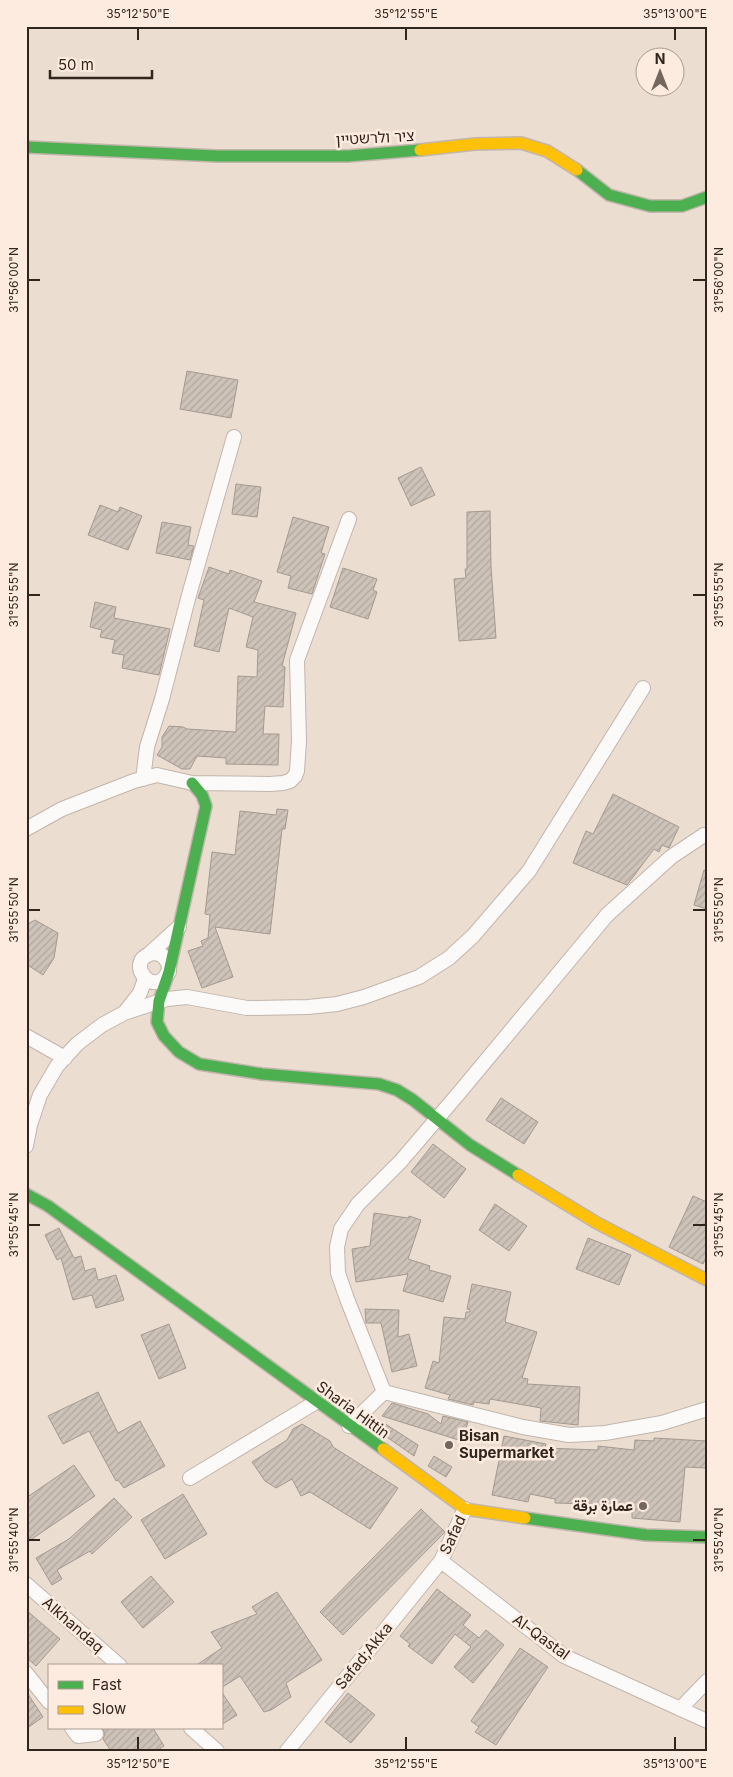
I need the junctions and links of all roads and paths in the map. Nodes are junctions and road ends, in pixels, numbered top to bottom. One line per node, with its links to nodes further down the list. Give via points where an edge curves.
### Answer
1 (26, 147): 2 (street, ציר ולרשטיין, via 217,156 339,156 521,143 547,151 609,195 650,206 682,206)
2 (707, 197)
3 (234, 437): 6 (street, via 147,747)
4 (349, 519): 8 (street, via 297,660 299,741 296,776 283,783)
5 (643, 688): 16 (street, via 529,870 473,936 449,958 419,977 337,1004 247,1008)
6 (143, 779): 7 (street, via 157,776); 10 (street, via 62,810)
7 (192, 783): 8 (street); 9 (street, via 202,794)
8 (235, 784): 9 (street, via 211,794)
9 (206, 806): 12 (street)
10 (26, 830)
11 (704, 835): 21 (street, via 671,857 607,915)
12 (180, 926): 13 (street); 14 (street)
13 (148, 955): 14 (street, via 162,955 168,962); 15 (street, via 140,966)
14 (169, 972): 15 (street, via 159,982); 16 (street, via 177,992); 17 (street)
15 (145, 979): 17 (street, via 149,991); 18 (street, via 140,994)
16 (187, 997): 17 (street)
17 (158, 1001): 18 (street); 21 (street, via 157,1022 164,1036 179,1052 198,1064 262,1074 379,1084 397,1090)
18 (124, 1013): 20 (street, via 96,1030)
19 (26, 1036): 20 (street)
20 (65, 1058): 22 (street, via 40,1095)
21 (437, 1119): 24 (street, via 470,1144 597,1223); 25 (street, via 358,1204 341,1229 337,1247 338,1273 346,1299)
22 (26, 1146)
23 (26, 1194): 26 (street, Sharia Hittin, via 48,1206)
24 (707, 1280)
25 (384, 1392): 27 (street, via 523,1427 569,1435 605,1433 662,1423); 28 (street)
26 (316, 1402): 28 (street, Sharia Hittin); 29 (street)
27 (707, 1410)
28 (349, 1426): 30 (street, Sharia Hittin)
29 (190, 1478)
30 (465, 1509): 31 (street, Sharia Hittin, via 646,1535); 32 (street, Safad)
31 (707, 1537)
32 (441, 1561): 38 (street, Al-Qastal, via 564,1656); 44 (street, Safad;Akka)
33 (26, 1584): 34 (street, Alkhandaq)
34 (118, 1664)
35 (26, 1673): 37 (street)
36 (707, 1681): 38 (street)
37 (48, 1701)
38 (680, 1709): 39 (street, Al-Qastal)
39 (707, 1721)
40 (74, 1730): 42 (street, via 78,1736)
41 (193, 1730): 43 (street)
42 (96, 1734)
43 (217, 1751)
44 (287, 1751)

